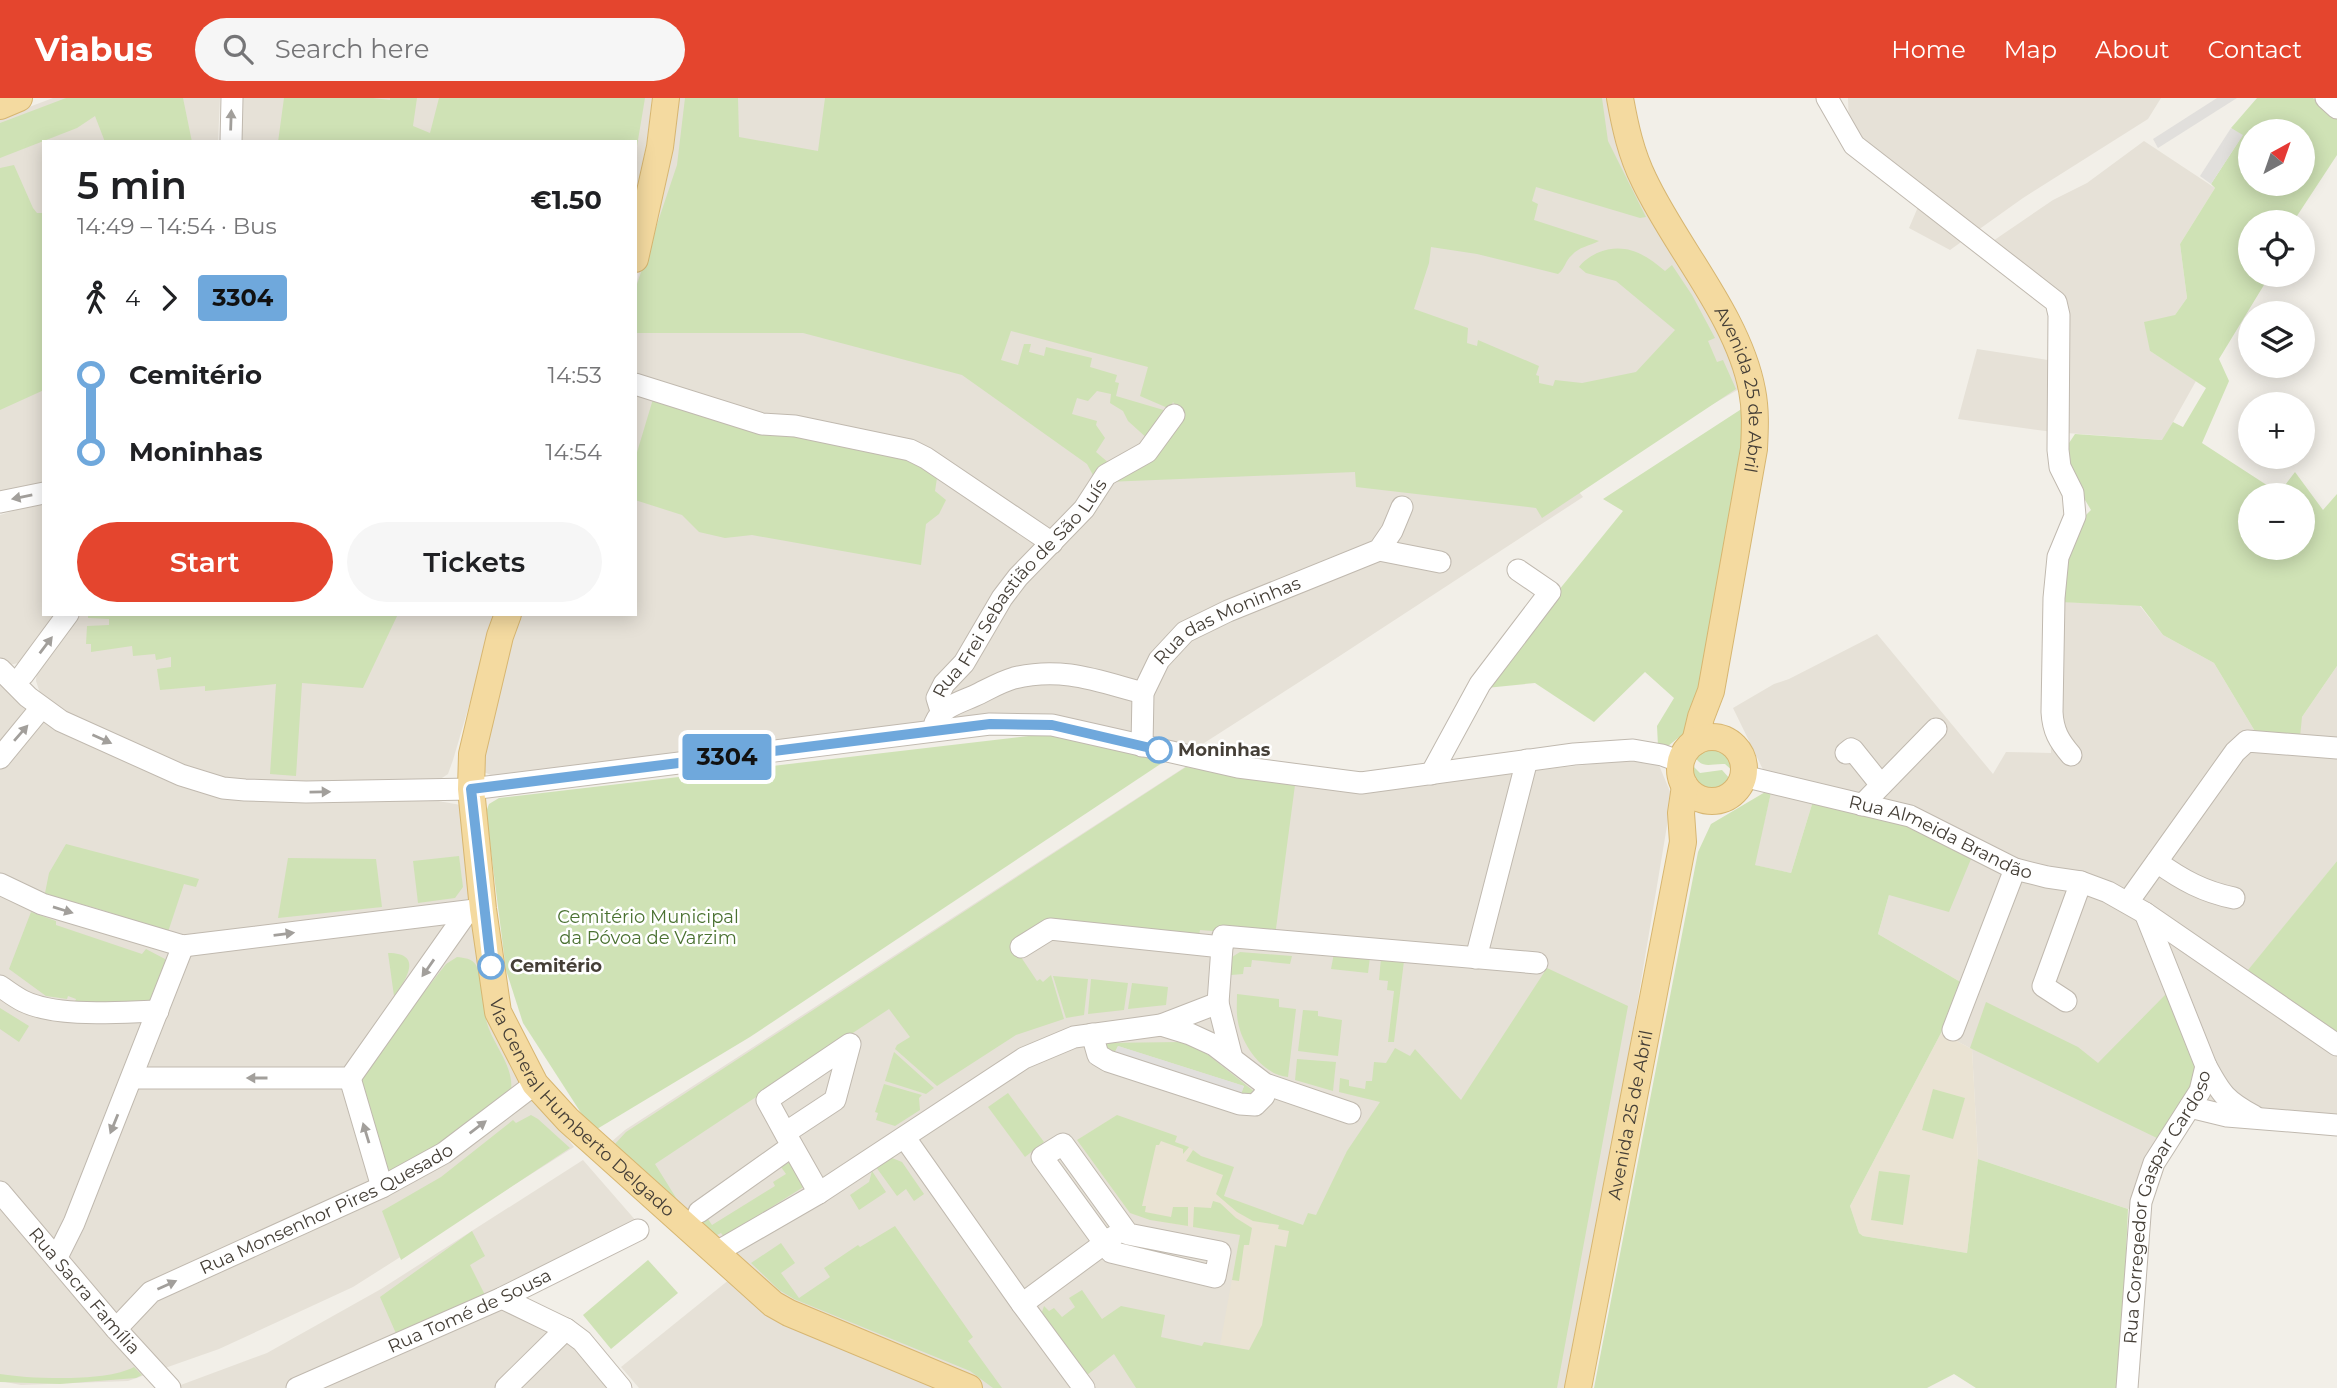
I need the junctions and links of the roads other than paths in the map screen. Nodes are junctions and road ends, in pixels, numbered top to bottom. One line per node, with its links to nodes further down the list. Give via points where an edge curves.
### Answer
1 (19, 98): 7 (main road)
2 (232, 98): 9 (street, one-way to 2)
3 (666, 98): 10 (main road)
4 (1827, 98): 33 (street, via 1854,145 2056,302 2058,450 2060,467 2073,493 2075,516 2057,557 2052,712 2059,742)
5 (2326, 98): 8 (street)
6 (1622, 102): 24 (main road, Avenida 25 de Abril, via 1628,139 1644,180 1729,327 1752,389 1754,449)
7 (0, 106)
8 (2337, 107)
9 (231, 140)
10 (637, 251)
11 (637, 385): 16 (street, via 762,424 795,426 909,450)
12 (1174, 415): 16 (street, Rua Frei Sebastião de São Luís, via 1147,452 1106,475 1084,509)
13 (42, 493): 14 (street, one-way to 14)
14 (0, 502)
15 (1402, 507): 17 (street)
16 (1052, 543): 27 (street, Rua Frei Sebastião de São Luís, via 1002,597 969,655 944,684 937,698)
17 (1379, 550): 18 (street); 25 (street, Rua das Moninhas, via 1185,632 1159,660)
18 (1440, 562)
19 (1518, 570): 37 (street, via 1550,592 1480,684)
20 (67, 616): 23 (street, one-way to 20)
21 (507, 616): 40 (main road, Via General Humberto Delgado, via 472,754)
22 (0, 669): 23 (street); 26 (street)
23 (23, 675): 26 (street)
24 (1711, 691): 29 (main road); 36 (main road, Avenida 25 de Abril)
25 (1143, 694): 27 (street, via 1082,676 1033,675 1012,678); 30 (street, Rua das Moninhas)
26 (35, 702): 34 (street, one-way to 26); 40 (street, one-way to 40, via 61,721 181,775 223,788 306,792)
27 (937, 721): 30 (street, via 1052,725); 40 (street)
28 (1936, 729): 39 (street)
29 (1730, 743): 36 (main road, via 1712,737); 38 (main road, via 1741,758)
30 (1142, 746): 37 (street, via 1238,767 1361,783)
31 (2337, 748): 44 (street, via 2247,741)
32 (1846, 753): 39 (street, via 1853,750)
33 (2071, 755)
34 (0, 758)
35 (1527, 760): 36 (street, via 1633,750); 37 (street); 54 (street)
36 (1687, 764): 41 (main road, via 1699,798); 43 (main road, Avenida 25 de Abril)
37 (1431, 774)
38 (1743, 776): 41 (main road, via 1734,792); 42 (street, Rua Almeida Brandão)
39 (1881, 785): 42 (street)
40 (471, 789): 50 (main road, Via General Humberto Delgado)
41 (1717, 800): 43 (main road, Avenida 25 de Abril, via 1697,819)
42 (1862, 805): 45 (street, Rua Almeida Brandão, via 1910,816)
43 (1683, 842): 94 (main road, Avenida 25 de Abril)
44 (2157, 862): 48 (street, via 2189,884); 49 (street)
45 (2015, 869): 46 (street, Rua Almeida Brandão); 61 (street)
46 (2081, 882): 49 (street, Rua Almeida Brandão); 57 (street, via 2043,986)
47 (0, 884): 51 (street, one-way to 51, via 42,904)
48 (2234, 898)
49 (2136, 908): 63 (street, Rua Almeida Brandão); 65 (street, Rua Corregedor Gaspar Cardoso)
50 (475, 911): 51 (street, one-way to 50); 67 (street, one-way to 67); 68 (main road, Via General Humberto Delgado, via 498,1012)
51 (183, 946): 59 (street)
52 (1021, 947): 53 (street, via 1050,929)
53 (1222, 947): 54 (street, via 1223,936); 58 (street)
54 (1476, 958): 55 (street)
55 (1537, 963)
56 (0, 986): 59 (street, via 40,1007 79,1013)
57 (2066, 1001)
58 (1218, 1003): 60 (street); 64 (street)
59 (158, 1011): 66 (street)
60 (1161, 1025): 62 (street); 64 (street, via 1214,1045)
61 (1953, 1030)
62 (1092, 1034): 69 (street, via 1098,1055 1108,1061 1240,1104 1255,1105); 74 (street, via 1024,1058)
63 (2337, 1045)
64 (1232, 1058): 69 (street)
65 (2206, 1066): 70 (street, Rua Corregedor Gaspar Cardoso); 72 (street, via 2221,1094)
66 (132, 1078): 67 (street, one-way to 66); 83 (street, one-way to 83)
67 (350, 1078): 75 (street, one-way to 67)
68 (535, 1084): 75 (street, Rua Monsenhor Pires Quesado, one-way to 68, via 444,1153); 82 (main road, Via General Humberto Delgado, via 568,1121)
69 (1267, 1085): 71 (street)
70 (2194, 1102): 72 (street, via 2227,1116); 95 (street, Rua Corregedor Gaspar Cardoso, via 2154,1163 2141,1202)
71 (1350, 1113)
72 (2252, 1115): 73 (street)
73 (2337, 1125)
74 (905, 1138): 77 (street); 85 (street)
75 (382, 1187): 86 (street, Rua Monsenhor Pires Quesado, one-way to 75, via 151,1292)
76 (0, 1192): 83 (street, Rua Sacra Família)
77 (819, 1193): 78 (street, via 789,1139); 82 (street)
78 (699, 1212)
79 (638, 1230): 84 (street, Rua Tomé de Sousa)
80 (1124, 1230): 81 (street); 81 (street, via 1063,1144 1042,1157); 81 (street, via 1220,1252 1215,1277 1111,1252)
81 (1104, 1244): 85 (street)
82 (715, 1253): 93 (main road, Via General Humberto Delgado, via 789,1314)
83 (57, 1256): 86 (street, Rua Sacra Família)
84 (502, 1298): 87 (street); 90 (street, Rua Tomé de Sousa)
85 (1022, 1304): 88 (street)
86 (116, 1329): 89 (street, Rua Sacra Família)
87 (566, 1329): 91 (street); 92 (street, via 582,1341)
88 (1082, 1387)
89 (170, 1388)
90 (297, 1388)
91 (506, 1388)
92 (621, 1388)
93 (969, 1388)
94 (1578, 1388)
95 (2127, 1388)

